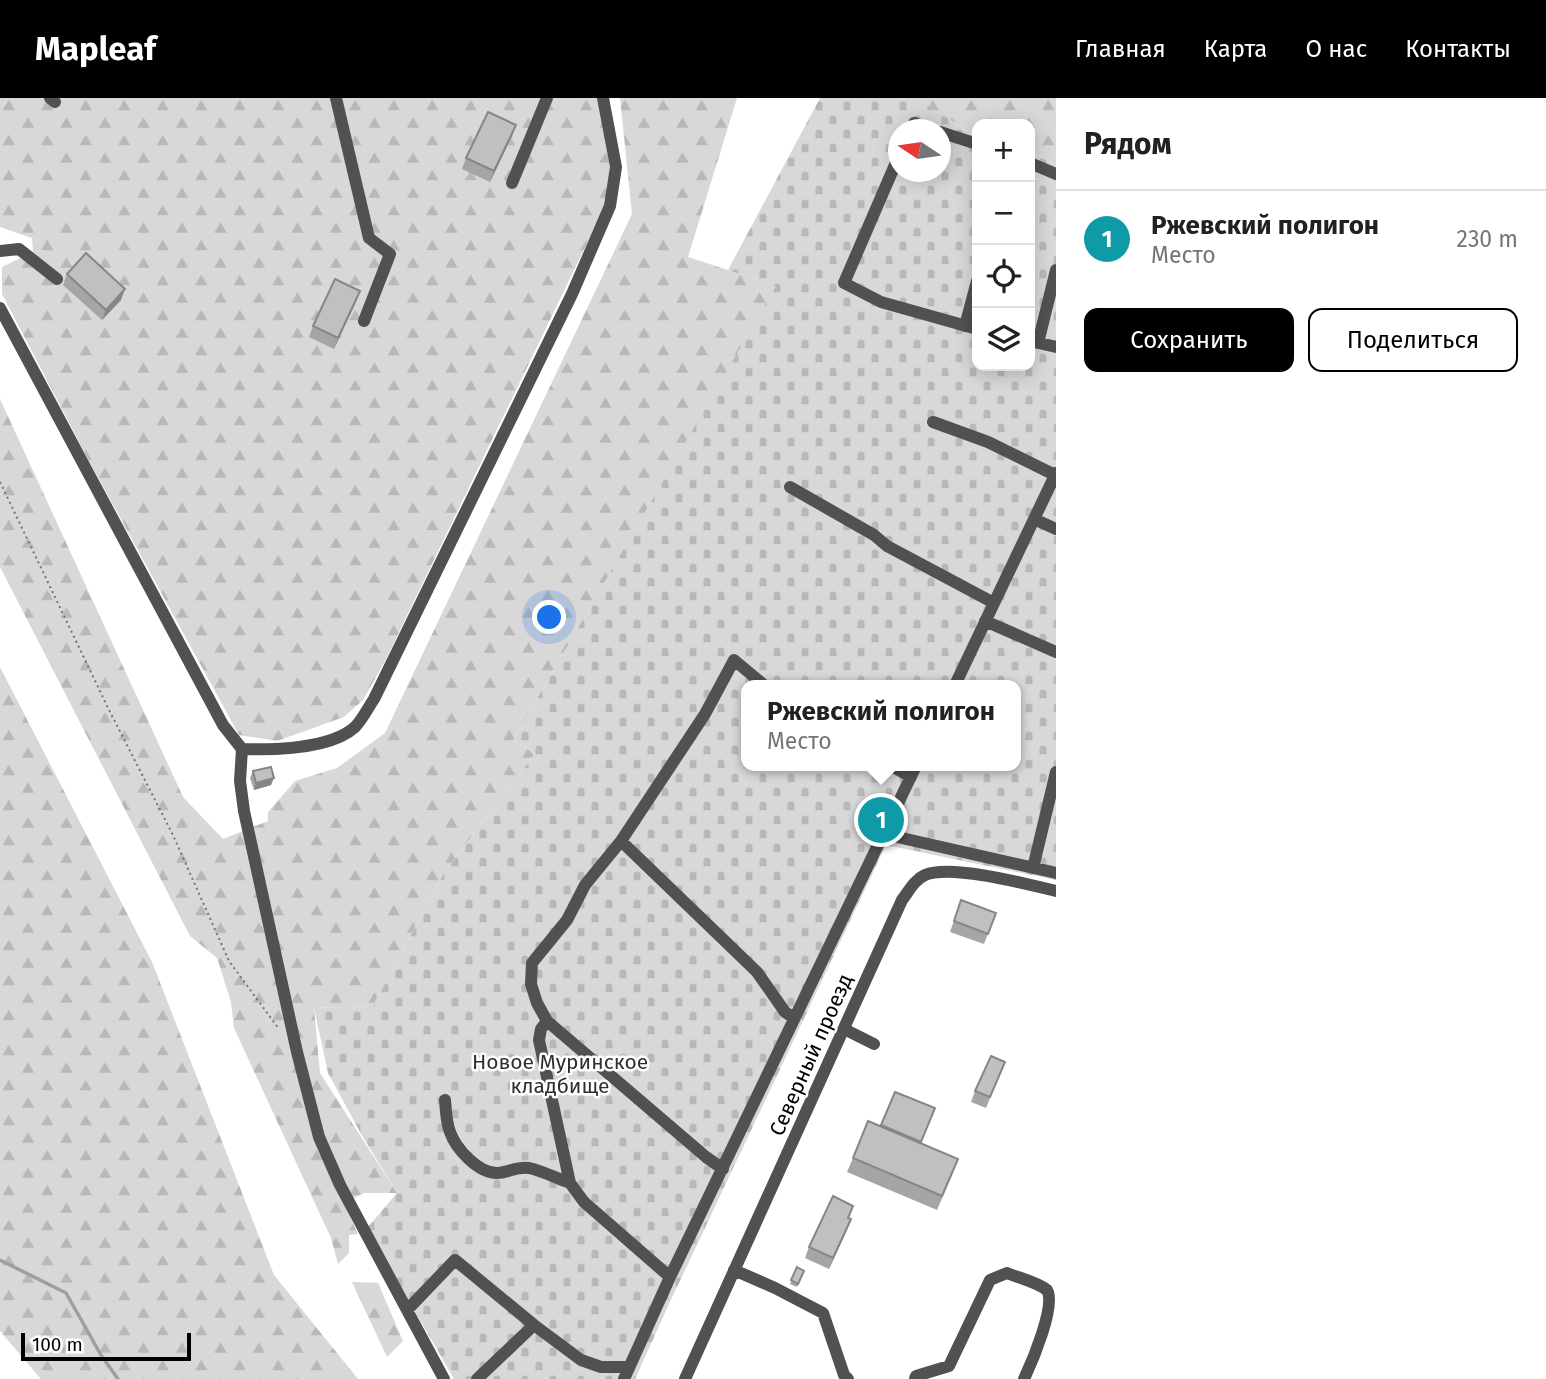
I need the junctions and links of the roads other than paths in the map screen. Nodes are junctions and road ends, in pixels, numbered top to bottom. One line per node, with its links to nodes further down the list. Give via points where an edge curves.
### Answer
1 (336, 98): 15 (street, via 369,238 390,254)
2 (547, 98): 9 (street)
3 (603, 98): 30 (street, via 616,167 610,206 572,295 374,699 356,726 343,735 275,750)
4 (951, 136): 5 (street)
5 (972, 142)
6 (1035, 165): 7 (street)
7 (1056, 174)
8 (888, 181): 16 (street, via 844,283 881,302)
9 (512, 183)
10 (0, 251): 12 (street, via 19,249)
11 (1056, 270): 17 (street)
12 (57, 279)
13 (0, 308): 30 (street, via 223,724)
14 (973, 308): 16 (street)
15 (364, 321)
16 (971, 327)
17 (1035, 339)
18 (1035, 342): 19 (street)
19 (1056, 347)
20 (933, 422): 21 (street)
21 (1056, 474): 23 (street)
22 (790, 487): 25 (street)
23 (1034, 519): 24 (street); 25 (street)
24 (1056, 529)
25 (994, 603): 26 (street)
26 (985, 621): 27 (street); 29 (street)
27 (1056, 652)
28 (758, 680): 34 (street, via 734,660 705,714)
29 (957, 680)
30 (242, 749): 47 (street, via 244,811 319,1137)
31 (913, 771): 33 (street)
32 (1056, 772): 35 (street)
33 (884, 834): 35 (street); 38 (street)
34 (621, 841): 38 (street, via 757,972); 39 (street, via 533,963 531,984)
35 (1033, 869): 36 (street)
36 (1056, 873)
37 (1056, 891): 40 (street, Северный проезд, via 949,872 917,880 902,900)
38 (794, 1018): 43 (street)
39 (547, 1021): 43 (street); 44 (street, via 539,1040)
40 (844, 1029): 41 (street); 45 (street, Северный проезд)
41 (874, 1044)
42 (445, 1100): 44 (street, via 456,1145 479,1167 500,1173 526,1167)
43 (723, 1169): 46 (street)
44 (570, 1183): 46 (street, via 584,1202)
45 (734, 1270): 52 (street, Северный проезд); 53 (street, via 822,1313)
46 (670, 1277): 49 (street)
47 (408, 1309): 48 (street, via 455,1260); 50 (street)
48 (534, 1325): 49 (street, via 590,1365); 51 (street)
49 (626, 1373)
50 (444, 1379)
51 (477, 1379)
52 (685, 1379)
53 (848, 1379)
54 (915, 1379): 55 (street, via 949,1366 990,1280 1007,1273 1055,1298 1055,1312)
55 (1024, 1379)

